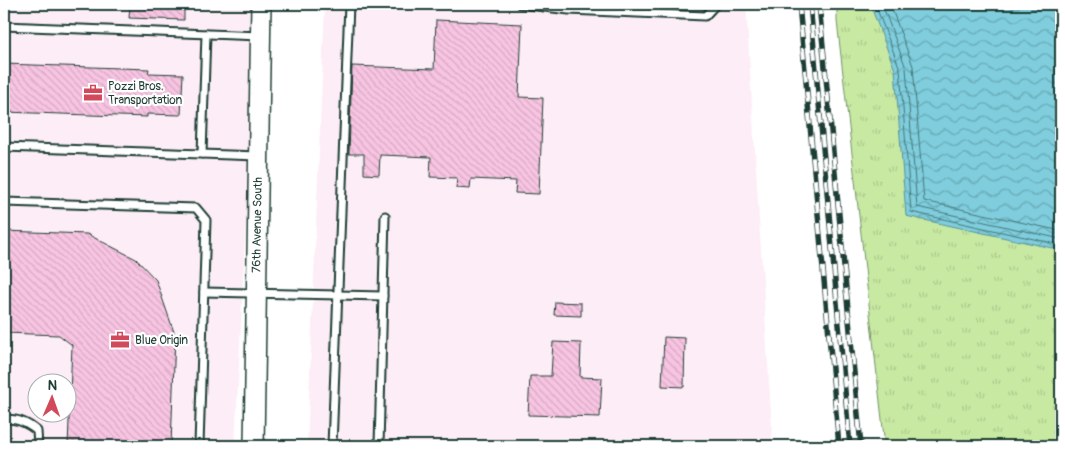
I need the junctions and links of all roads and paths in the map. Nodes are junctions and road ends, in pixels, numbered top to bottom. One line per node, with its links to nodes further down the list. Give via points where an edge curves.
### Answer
1 (261, 4): 7 (street, 76th Avenue South)
2 (349, 4): 15 (lane)
3 (520, 4): 4 (lane, via 569,10 705,16)
4 (716, 4)
5 (4, 26): 6 (lane)
6 (206, 34): 7 (lane); 9 (lane)
7 (261, 36): 10 (street, 76th Avenue South)
8 (4, 146): 9 (lane)
9 (202, 154): 10 (lane)
10 (258, 156): 14 (street, 76th Avenue South)
11 (4, 202): 13 (lane, via 196,208 206,220)
12 (385, 216): 16 (lane)
13 (204, 292): 14 (lane); 19 (lane)
14 (256, 294): 15 (lane); 20 (street, 76th Avenue South)
15 (338, 294): 16 (lane); 21 (lane)
16 (383, 296): 22 (lane)
17 (4, 419): 18 (lane, via 16,419 37,431)
18 (38, 446)
19 (199, 446)
20 (254, 446)
21 (332, 446)
22 (379, 446)

